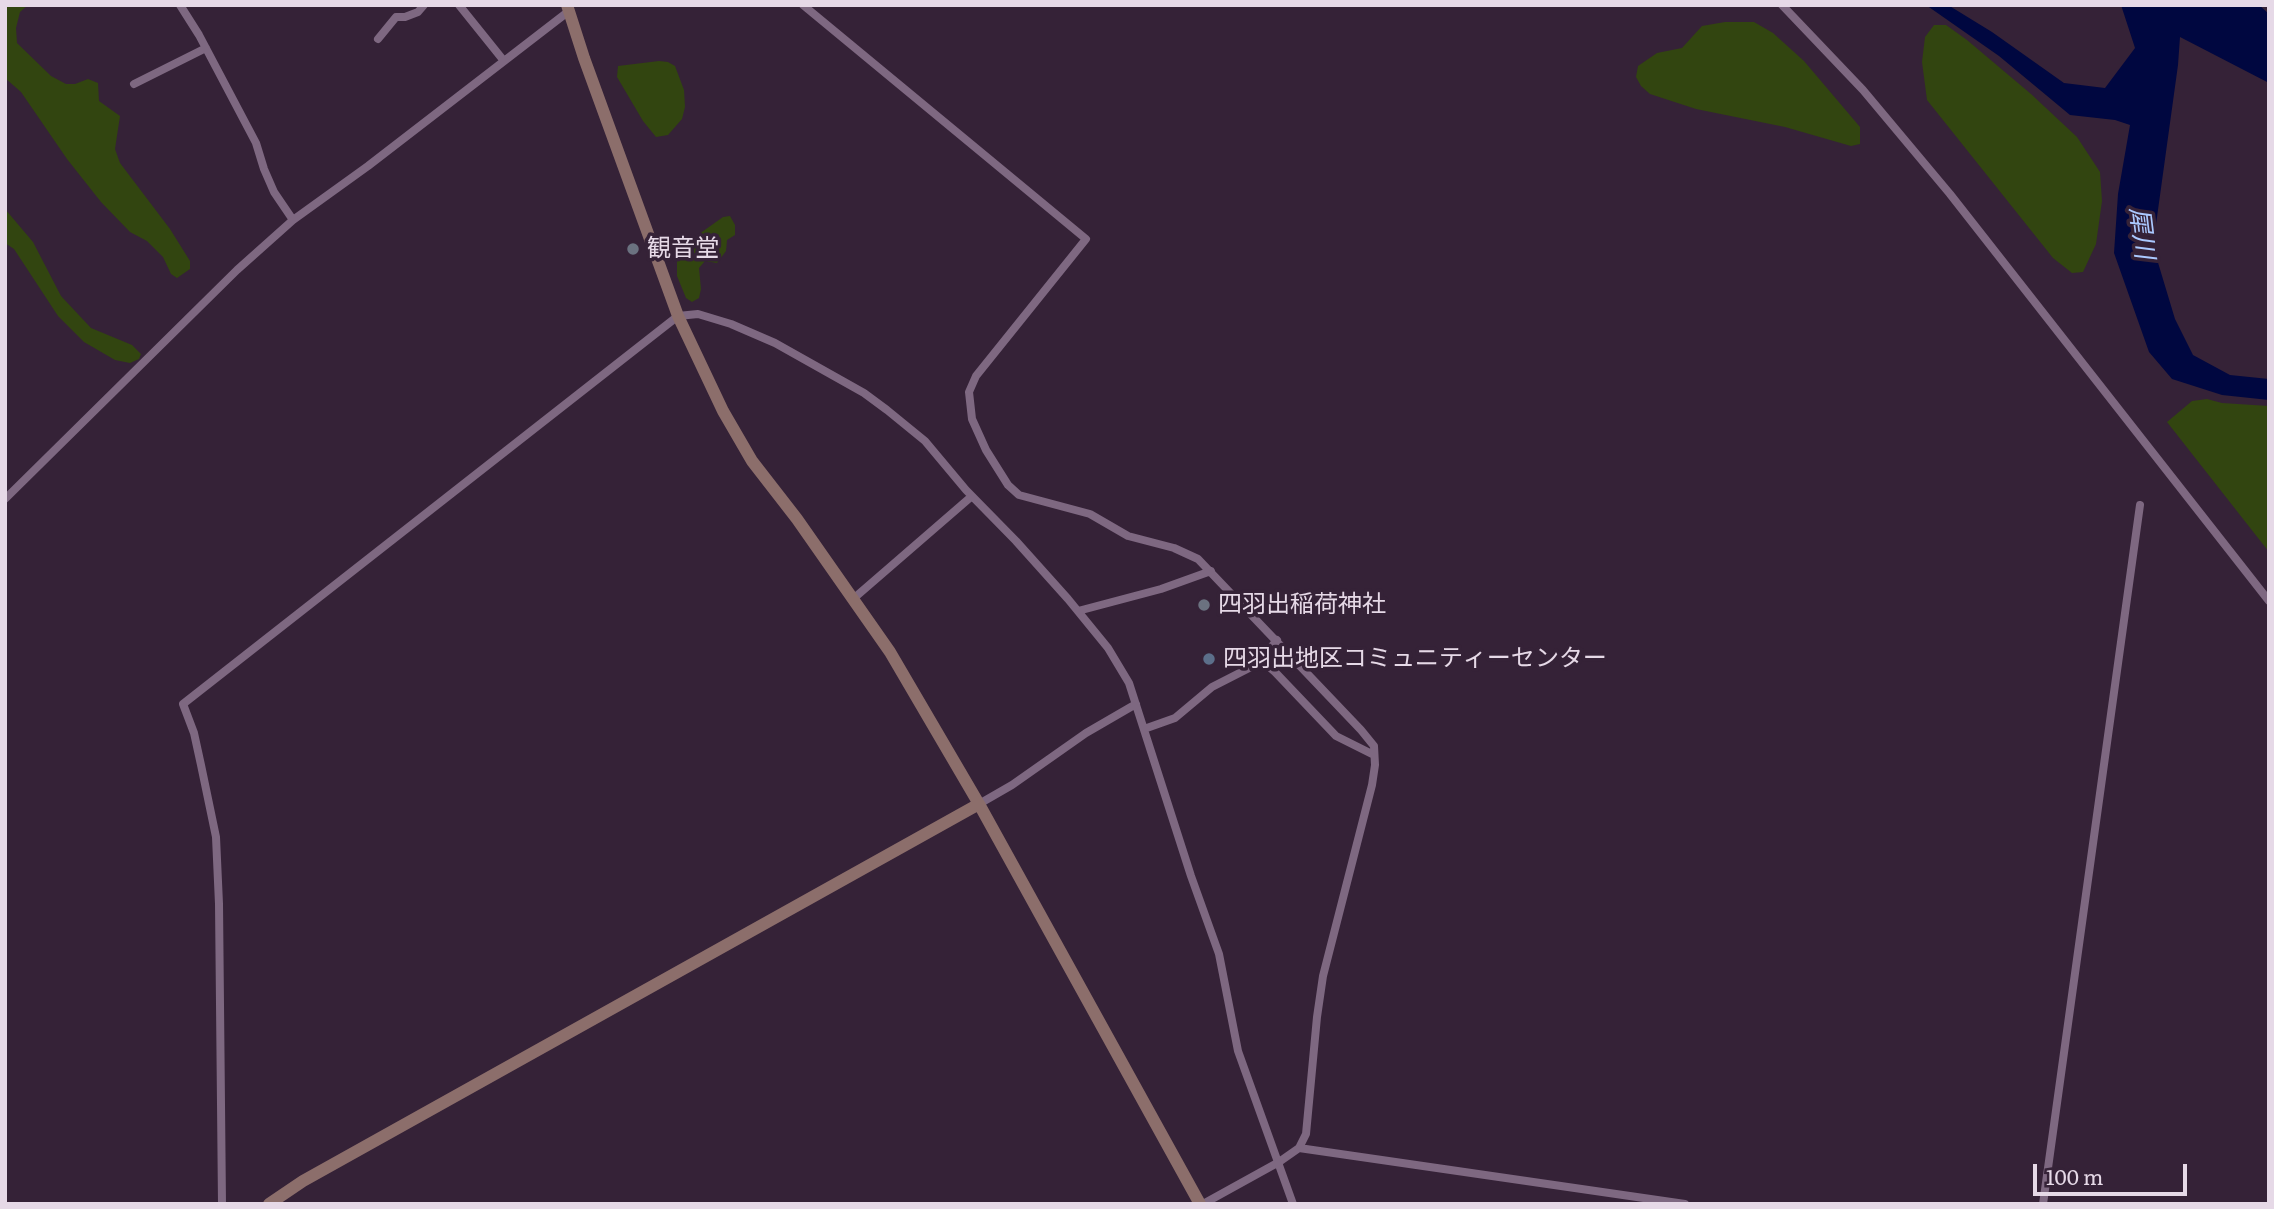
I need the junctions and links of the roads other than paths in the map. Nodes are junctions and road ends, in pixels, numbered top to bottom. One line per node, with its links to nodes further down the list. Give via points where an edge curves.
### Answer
1 (180, 5): 8 (street)
2 (424, 5): 7 (street, via 418,12 396,17)
3 (459, 5): 9 (street)
4 (803, 5): 16 (street, via 1086,239 976,376 969,392 972,419 1008,485 1019,495 1090,514 1128,536 1192,555)
5 (1782, 5): 18 (street, via 1863,90 1950,194)
6 (568, 8): 9 (street); 12 (street)
7 (378, 39)
8 (206, 48): 10 (street); 11 (street, via 257,143 274,192)
9 (504, 61): 11 (street)
10 (134, 84)
11 (293, 220): 14 (street)
12 (678, 316): 13 (street, via 698,314 731,324 864,393 925,441); 17 (street, via 752,461); 28 (street, via 183,704 216,837)
13 (972, 496): 17 (street); 19 (street)
14 (5, 499)
15 (2140, 505): 33 (street)
16 (1211, 571): 19 (street); 20 (street)
17 (853, 599): 25 (street, via 890,652)
18 (2269, 601)
19 (1078, 611): 22 (street, via 1108,648)
20 (1277, 640): 21 (street); 24 (street, via 1362,730 1374,746)
21 (1257, 664): 23 (street, via 1212,687 1175,718); 24 (street, via 1275,672 1336,736)
22 (1136, 704): 23 (street); 25 (street)
23 (1144, 729): 27 (street, via 1220,954 1238,1051)
24 (1374, 755): 26 (street, via 1372,785 1323,976 1310,1109)
25 (979, 804): 29 (street); 30 (street)
26 (1299, 1148): 27 (street); 32 (street)
27 (1279, 1162): 30 (street); 31 (street)
28 (222, 1204)
29 (269, 1204)
30 (1202, 1204)
31 (1293, 1204)
32 (1685, 1204)
33 (2043, 1204)

